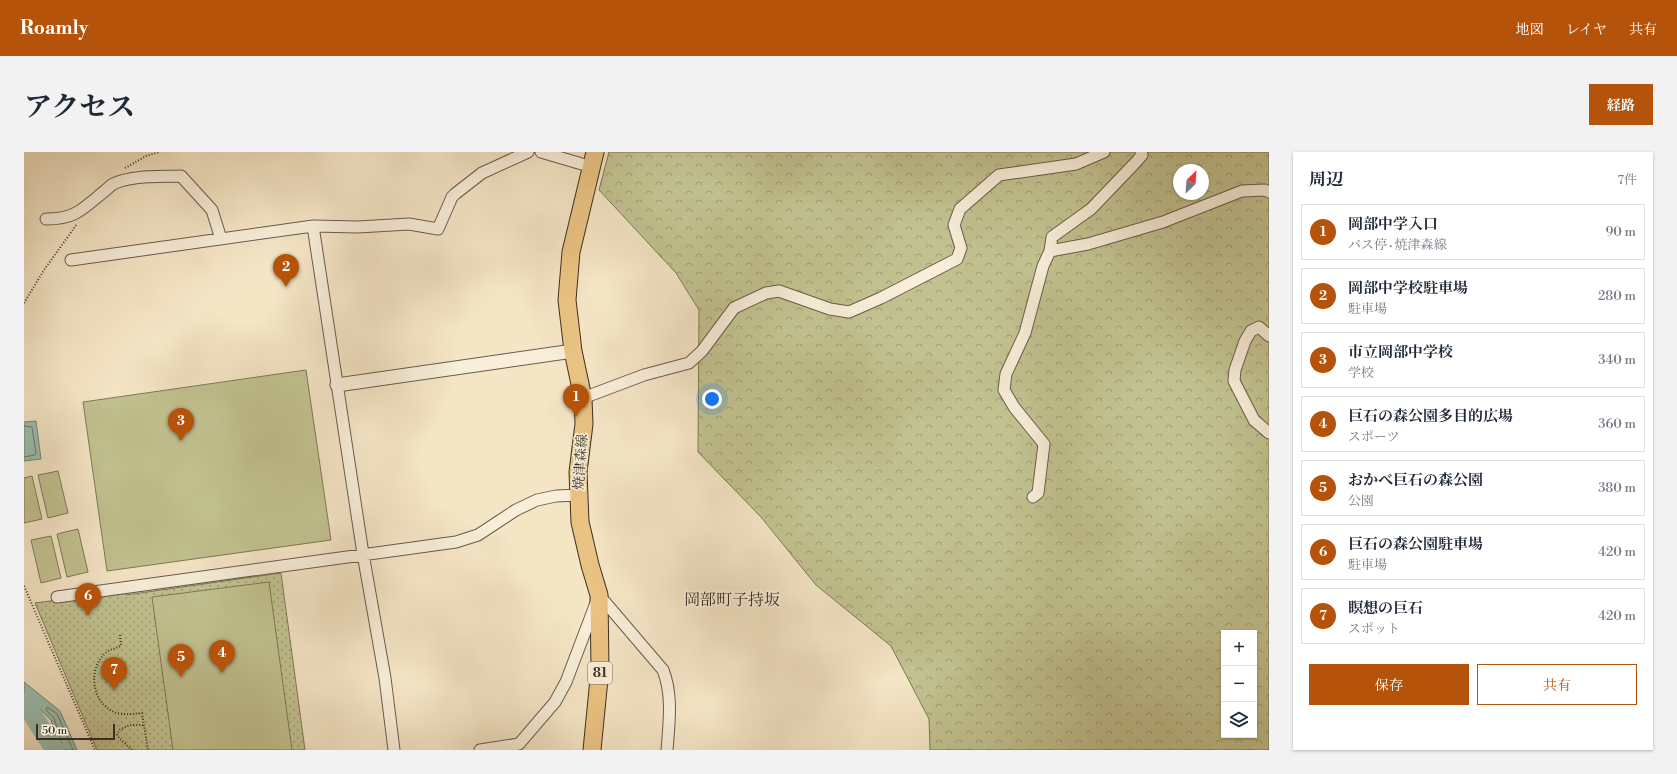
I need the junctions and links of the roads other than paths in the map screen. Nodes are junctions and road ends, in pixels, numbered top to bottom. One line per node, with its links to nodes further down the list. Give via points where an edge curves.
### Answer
1 (528, 152): 8 (street, via 482,172 455,194 438,229 408,224)
2 (541, 152): 5 (street)
3 (1104, 152): 15 (street, via 1076,164 999,175 960,209 954,225 961,248 957,258 881,298 849,312 830,309 779,291 766,293 734,308 702,351 688,363)
4 (1141, 152): 10 (street, via 1142,155 1136,162 1091,209 1052,237)
5 (594, 160): 13 (main road, 焼津森線 / 81, via 568,273 568,314)
6 (1269, 192): 10 (street, via 1242,191 1163,222 1088,244)
7 (46, 219): 9 (street, via 62,219 80,212 119,182 181,176 212,210)
8 (313, 226): 9 (street); 14 (street)
9 (221, 239): 11 (street)
10 (1050, 251): 18 (street, via 1043,266 1025,333 1006,374 1004,390 1044,444 1038,493)
11 (71, 260)
12 (1269, 336): 16 (street, via 1259,327 1251,331 1245,341 1234,381 1254,420)
13 (573, 352): 14 (street); 15 (main road, 焼津森線 / 81)
14 (337, 385): 19 (street)
15 (583, 398): 17 (main road, 焼津森線 / 81, via 584,424)
16 (1269, 433)
17 (578, 495): 19 (street, via 537,500 516,510 478,535 456,542); 20 (main road, 焼津森線 / 81, via 580,522)
18 (1033, 497)
19 (364, 554): 21 (street); 23 (street)
20 (599, 595): 22 (street, via 566,682 555,702); 25 (main road, 焼津森線 / 81, via 600,669); 26 (street, via 663,670 668,682)
21 (57, 597)
22 (520, 747): 24 (street)
23 (394, 750)
24 (480, 750)
25 (592, 750)
26 (667, 750)

